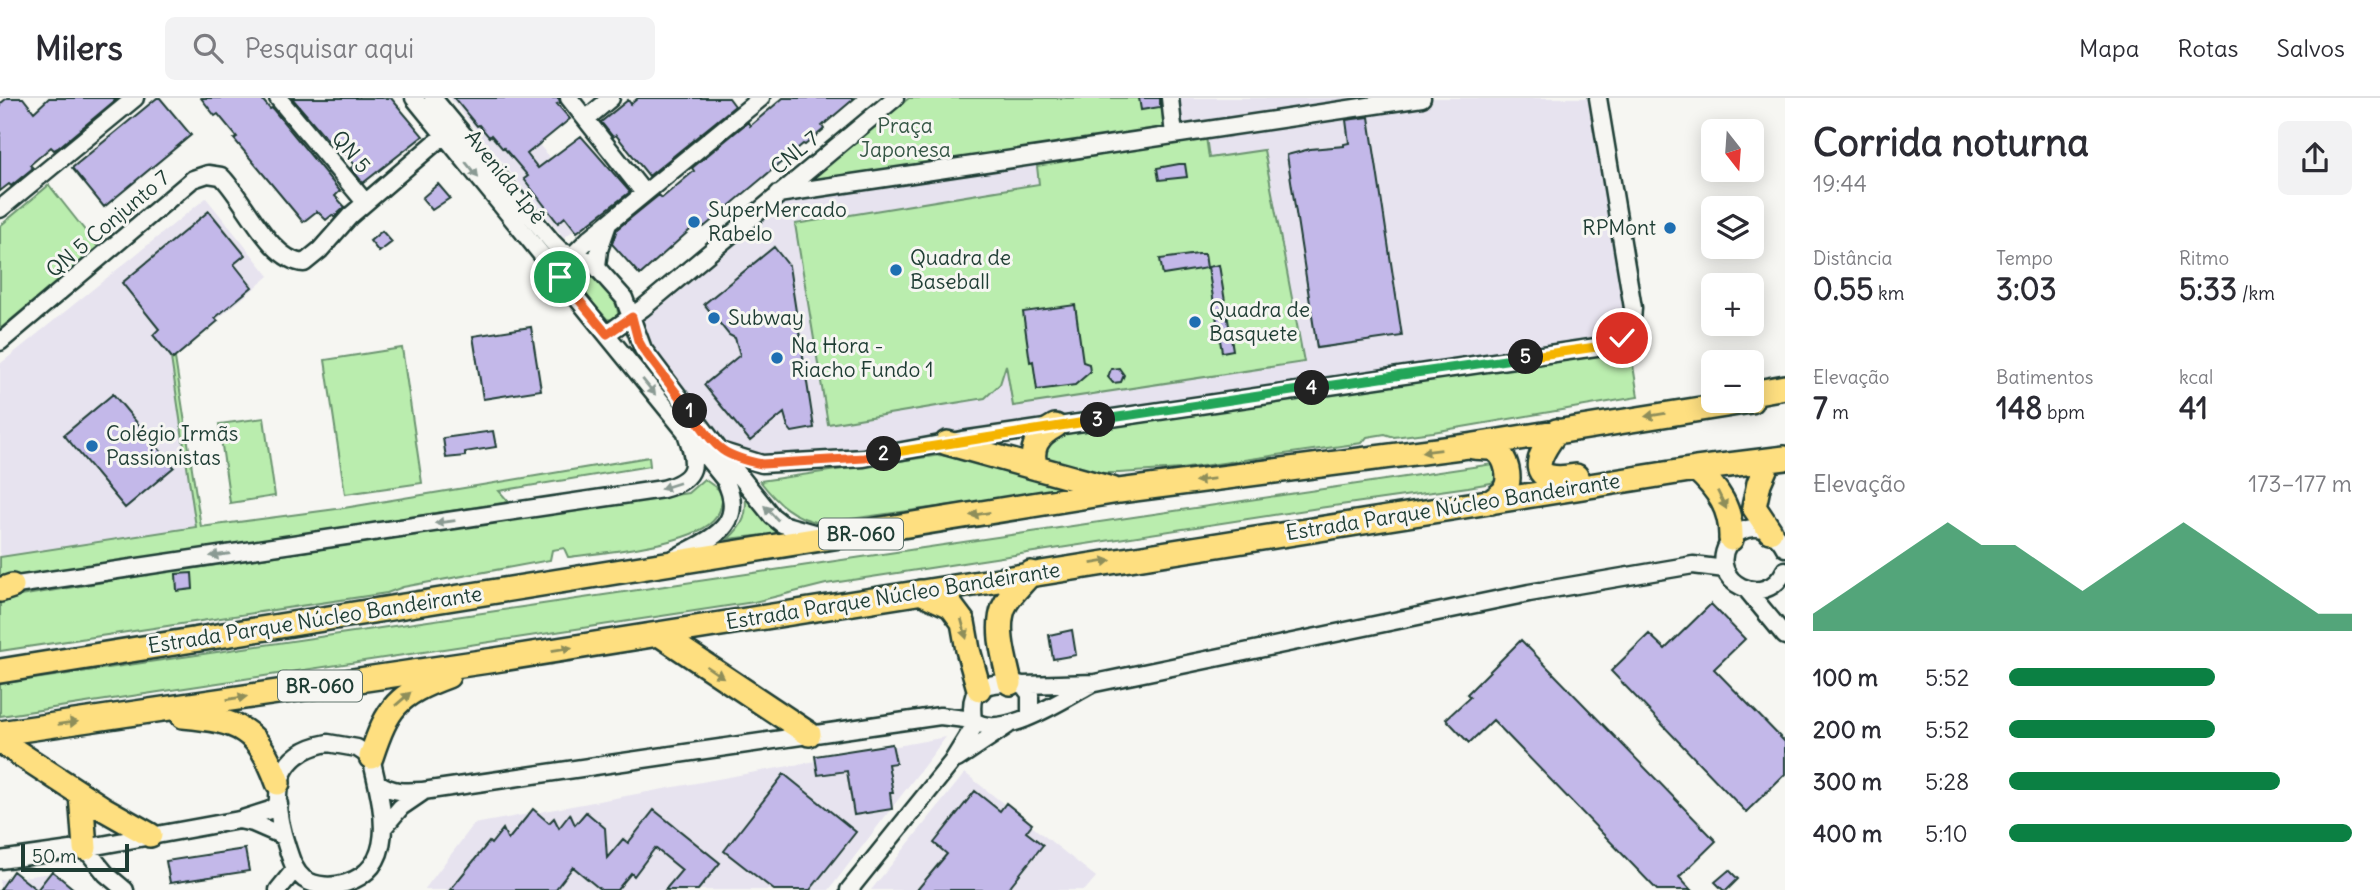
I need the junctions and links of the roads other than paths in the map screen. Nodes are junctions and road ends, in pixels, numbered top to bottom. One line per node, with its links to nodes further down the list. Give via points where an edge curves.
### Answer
1 (135, 98): 18 (street)
2 (278, 98): 17 (street, QN 5)
3 (414, 98): 13 (street, Avenida Ipê)
4 (433, 98): 13 (street, Avenida Ipê)
5 (569, 98): 12 (street)
6 (611, 98): 12 (street)
7 (761, 98): 15 (street)
8 (895, 98): 16 (street, CNL 7)
9 (1170, 98): 14 (street)
10 (1422, 98): 14 (street)
11 (1598, 98): 33 (street, via 1633,309 1622,338 1603,346)
12 (586, 119): 15 (street)
13 (450, 130): 17 (street, QN 5 Conjunto 7); 20 (street, Avenida Ipê, via 553,243); 22 (street, Avenida Ipê, one-way to 22)
14 (1174, 135): 16 (street)
15 (644, 193): 19 (street)
16 (778, 194): 23 (street, CNL 7)
17 (365, 202): 27 (street, QN 5 Conjunto 7, via 309,261 301,263 280,253 221,176 200,176)
18 (0, 209)
19 (608, 224): 20 (street); 21 (street)
20 (573, 255): 21 (street, Avenida Ipê); 22 (street)
21 (597, 266): 24 (street, Avenida Ipê)
22 (560, 277): 26 (street, Avenida Ipê)
23 (657, 296): 24 (street); 25 (street, CNL 7)
24 (624, 298): 25 (street, Avenida Ipê)
25 (632, 317): 26 (street, CNL 7); 38 (street, Avenida Ipê, via 643,349)
26 (607, 334): 35 (street, Avenida Ipê, one-way to 35)
27 (0, 342)
28 (1785, 387): 29 (highway)
29 (1764, 391)
30 (1785, 397): 31 (highway, Estrada Parque Núcleo Bandeirante / BR-060)
31 (1764, 399)
32 (1701, 406): 34 (highway, Estrada Parque Núcleo Bandeirante / BR-060, one-way to 34)
33 (1055, 426): 36 (street); 40 (highway, via 1042,434 1034,447)
34 (1557, 431): 37 (highway, Estrada Parque Núcleo Bandeirante / BR-060); 39 (highway, via 1539,459 1543,474 1556,480 1765,452)
35 (686, 433): 47 (street, Avenida Ipê, via 725,480 734,508 718,533); 52 (street, one-way to 52, via 694,467 681,483 663,489)
36 (947, 443): 38 (street, via 864,458 762,464); 40 (highway)
37 (1468, 446): 42 (highway, Estrada Parque Núcleo Bandeirante / BR-060, one-way to 42); 43 (highway, via 1494,450 1506,466 1507,484)
38 (720, 451): 44 (street, Avenida Ipê, one-way to 38, via 782,524)
39 (1780, 458): 41 (highway, Estrada Parque Núcleo Bandeirante / BR-060); 45 (highway, via 1759,483 1754,507)
40 (1036, 468): 42 (highway)
41 (1696, 469): 43 (highway, Estrada Parque Núcleo Bandeirante / BR-060); 46 (highway, one-way to 46, via 1725,503 1731,527)
42 (1119, 491): 44 (highway, Estrada Parque Núcleo Bandeirante / BR-060, one-way to 44)
43 (1491, 502): 51 (highway, Estrada Parque Núcleo Bandeirante / BR-060, one-way to 43)
44 (833, 538): 47 (highway, Estrada Parque Núcleo Bandeirante / BR-060)
45 (1778, 539): 46 (street, via 1749,528)
46 (1728, 544): 48 (street); 49 (street)
47 (664, 565): 58 (highway, Estrada Parque Núcleo Bandeirante / BR-060)
48 (1693, 565): 49 (street); 59 (street, via 1529,593)
49 (1725, 569): 53 (street)
50 (1785, 570): 53 (street, via 1767,589)
51 (1031, 573): 54 (highway, Estrada Parque Núcleo Bandeirante / BR-060); 60 (highway, via 1007,601 1001,618)
52 (4, 588)
53 (1747, 590): 56 (street)
54 (920, 592): 55 (highway, Estrada Parque Núcleo Bandeirante / BR-060); 61 (highway, one-way to 61, via 951,606 963,622)
55 (659, 634): 57 (highway, Estrada Parque Núcleo Bandeirante / BR-060, one-way to 55); 68 (highway, one-way to 68)
56 (1785, 636)
57 (495, 660): 62 (highway, Estrada Parque Núcleo Bandeirante / BR-060, one-way to 57); 70 (highway, one-way to 57, via 388,715 406,695)
58 (0, 671)
59 (1096, 682): 60 (street); 64 (street)
60 (1017, 684): 61 (street); 64 (street, via 1030,694)
61 (976, 694): 63 (street); 65 (street)
62 (145, 712): 67 (highway, Estrada Parque Núcleo Bandeirante / BR-060, one-way to 62); 74 (highway, via 233,724 268,757)
63 (940, 716): 65 (street); 68 (street)
64 (1030, 716): 66 (street)
65 (974, 721): 66 (street, via 983,726); 71 (street)
66 (1009, 724): 71 (street)
67 (0, 733)
68 (810, 734): 73 (street)
69 (0, 741): 75 (highway)
70 (371, 757): 72 (street); 74 (street, via 341,744 314,745 290,761)
71 (952, 762): 86 (street)
72 (378, 783): 73 (street, via 399,792); 77 (street)
73 (423, 791): 77 (street)
74 (278, 793): 76 (street, via 270,810); 79 (street)
75 (81, 794): 78 (highway); 80 (highway)
76 (239, 820): 78 (street); 79 (street)
77 (384, 827): 83 (street, via 382,846 369,871)
78 (150, 835): 80 (street)
79 (283, 836): 82 (street)
80 (85, 848): 81 (street); 84 (street)
81 (0, 860)
82 (295, 869): 83 (street, via 305,880); 85 (street)
83 (328, 888)
84 (125, 890)
85 (278, 890)
86 (849, 890)

